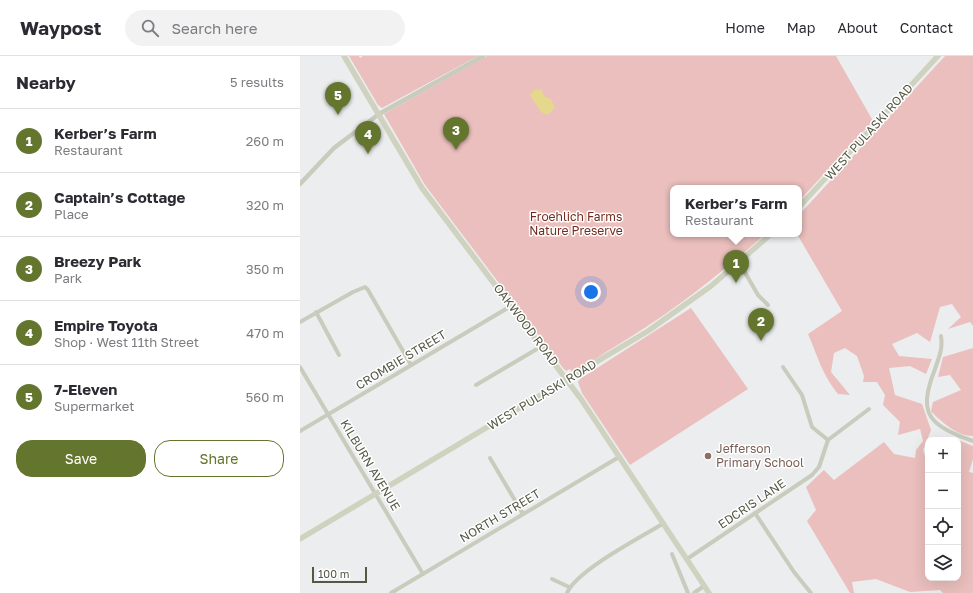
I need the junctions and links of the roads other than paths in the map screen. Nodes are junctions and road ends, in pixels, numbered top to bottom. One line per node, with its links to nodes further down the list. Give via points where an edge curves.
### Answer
1 (344, 56): 4 (main road, OAKWOOD ROAD)
2 (483, 56): 4 (street)
3 (938, 56): 6 (main road, WEST PULASKI ROAD)
4 (379, 114): 5 (street, via 334,148); 10 (main road, OAKWOOD ROAD, via 422,188)
5 (300, 184)
6 (802, 204)
7 (768, 237): 8 (main road, WEST PULASKI ROAD)
8 (739, 262): 9 (street, via 758,295); 19 (main road, WEST PULASKI ROAD, via 696,298)
9 (768, 305)
10 (511, 306): 14 (main road, OAKWOOD ROAD); 16 (street, CROMBIE STREET)
11 (316, 312): 12 (street); 15 (street); 16 (street, via 365,287)
12 (300, 322)
13 (941, 336): 25 (street, via 943,347 926,394 928,412 943,428)
14 (542, 346): 19 (main road, OAKWOOD ROAD); 20 (street)
15 (339, 355)
16 (411, 365): 22 (street, CROMBIE STREET)
17 (783, 367): 24 (street, via 802,396 812,427)
18 (300, 368): 22 (street, KILBURN AVENUE)
19 (568, 380): 26 (main road, OAKWOOD ROAD); 28 (main road, WEST PULASKI ROAD)
20 (476, 385)
21 (869, 409): 24 (street)
22 (328, 415): 23 (street, CROMBIE STREET); 28 (street, KILBURN AVENUE)
23 (300, 431)
24 (828, 440): 30 (street, EDCRIS LANE, via 819,466 812,475)
25 (973, 441)
26 (619, 457): 29 (street, NORTH STREET); 31 (main road, OAKWOOD ROAD)
27 (490, 458): 29 (street)
28 (376, 494): 32 (main road, WEST PULASKI ROAD); 35 (street, KILBURN AVENUE)
29 (523, 514): 35 (street, NORTH STREET)
30 (755, 514): 34 (street, EDCRIS LANE); 44 (street)
31 (664, 523): 34 (main road, OAKWOOD ROAD); 38 (street, via 593,568)
32 (300, 539)
33 (672, 554): 41 (street)
34 (687, 559): 37 (main road, OAKWOOD ROAD)
35 (423, 574): 39 (street, NORTH STREET)
36 (552, 579): 38 (street)
37 (704, 586): 42 (street); 43 (main road, OAKWOOD ROAD)
38 (569, 587): 40 (street)
39 (391, 593)
40 (567, 593)
41 (688, 593)
42 (694, 593)
43 (709, 593)
44 (811, 593)

